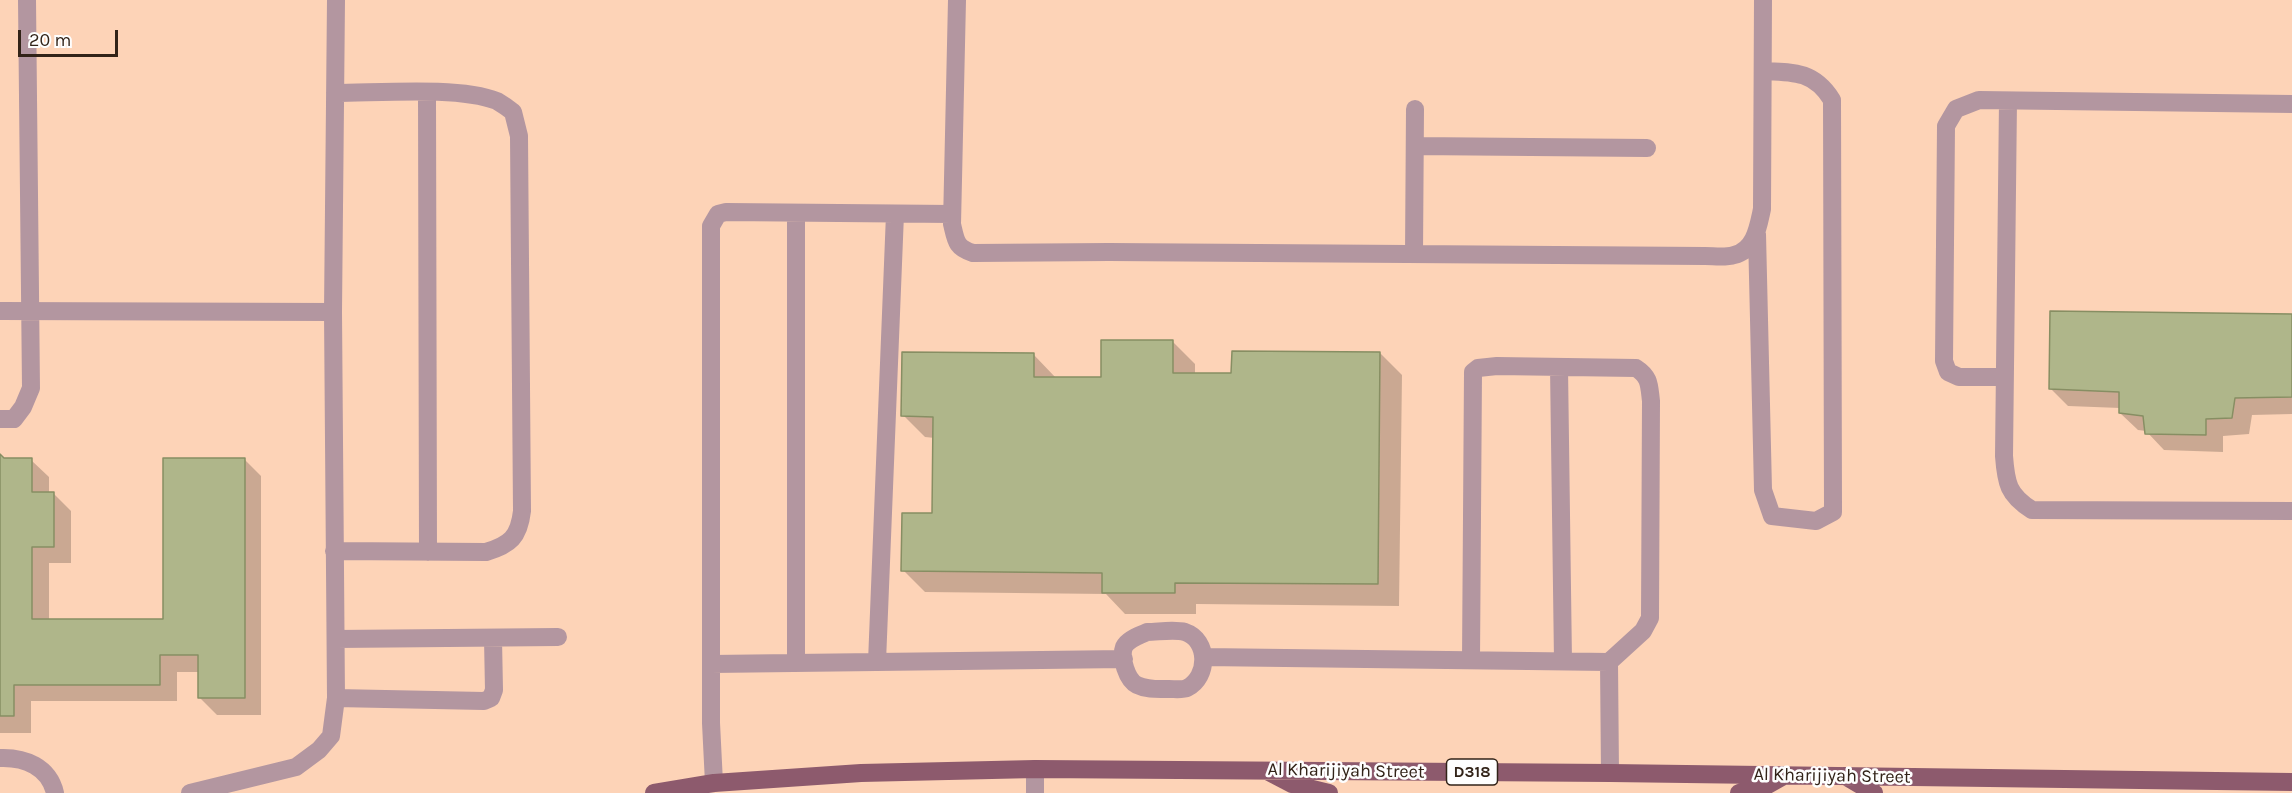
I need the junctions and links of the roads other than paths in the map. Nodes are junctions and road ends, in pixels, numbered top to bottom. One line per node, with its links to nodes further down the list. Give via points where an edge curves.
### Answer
1 (27, 0): 19 (street)
2 (336, 0): 6 (street)
3 (957, 0): 15 (street)
4 (1763, 0): 5 (street)
5 (1762, 71): 16 (street, via 1761,209); 16 (street, via 1799,73 1823,86 1832,100 1833,512 1816,521 1772,516 1763,490)
6 (335, 93): 7 (street); 20 (street)
7 (427, 93): 26 (street); 26 (street, via 474,95 498,102 513,111 519,136 522,500 520,526 501,548 486,552)
8 (2008, 101): 9 (street); 22 (street); 22 (street, via 1979,100 1956,109 1946,126 1944,361 1948,372 1959,377)
9 (2292, 104)
10 (1415, 109): 11 (street)
11 (1415, 146): 12 (street); 17 (street)
12 (1647, 148)
13 (796, 213): 14 (street); 36 (street); 37 (street, via 726,212 718,214 711,226)
14 (895, 214): 15 (street); 34 (street)
15 (952, 214): 17 (street, via 955,240 962,250 973,253)
16 (1757, 234): 17 (street, via 1744,250 1733,255)
17 (1414, 254)
18 (0, 311): 19 (street)
19 (29, 311): 20 (street); 23 (street, via 31,388 14,419)
20 (333, 312): 25 (street)
21 (1560, 367): 32 (street, via 1497,366 1473,372); 33 (street); 35 (street, via 1635,368 1645,374 1649,385 1650,618 1643,631)
22 (2004, 377): 24 (street, via 2006,481 2016,500 2032,510)
23 (0, 419)
24 (2292, 512)
25 (334, 550): 26 (street); 28 (street)
26 (428, 552)
27 (558, 638): 29 (street)
28 (336, 639): 29 (street); 38 (street)
29 (493, 639): 38 (street, via 494,690 491,698 484,701)
30 (1204, 657): 31 (street, via 1201,646 1184,632 1147,633 1132,639 1124,647); 31 (street, via 1202,673 1186,689 1150,689 1135,684 1127,675); 32 (street)
31 (1124, 659): 34 (street)
32 (1471, 660): 33 (street)
33 (1563, 661): 35 (street)
34 (877, 662): 36 (street)
35 (1610, 662): 42 (street)
36 (796, 663): 37 (street)
37 (711, 664): 47 (street)
38 (336, 698): 49 (street, via 331,736 296,767)
39 (0, 758): 48 (street, via 36,764 52,782)
40 (1035, 769): 41 (main road, Al Kharijiyah Street / D318); 47 (main road, Al Kharijiyah Street / D318, via 861,773); 51 (street)
41 (1264, 770): 42 (main road, Al Kharijiyah Street / D318); 52 (main road, via 1292,784)
42 (1610, 773): 43 (main road, Al Kharijiyah Street / D318)
43 (1786, 775): 44 (main road, Al Kharijiyah Street / D318); 53 (main road, via 1764,787)
44 (1845, 776): 45 (main road, Al Kharijiyah Street / D318); 54 (main road)
45 (2190, 780): 46 (main road, Al Kharijiyah Street / D318); 55 (main road)
46 (2292, 782)
47 (714, 783): 50 (main road, Al Kharijiyah Street / D318)
48 (55, 793)
49 (190, 793)
50 (654, 793)
51 (1035, 793)
52 (1329, 793)
53 (1739, 793)
54 (1874, 793)
55 (2168, 793)

